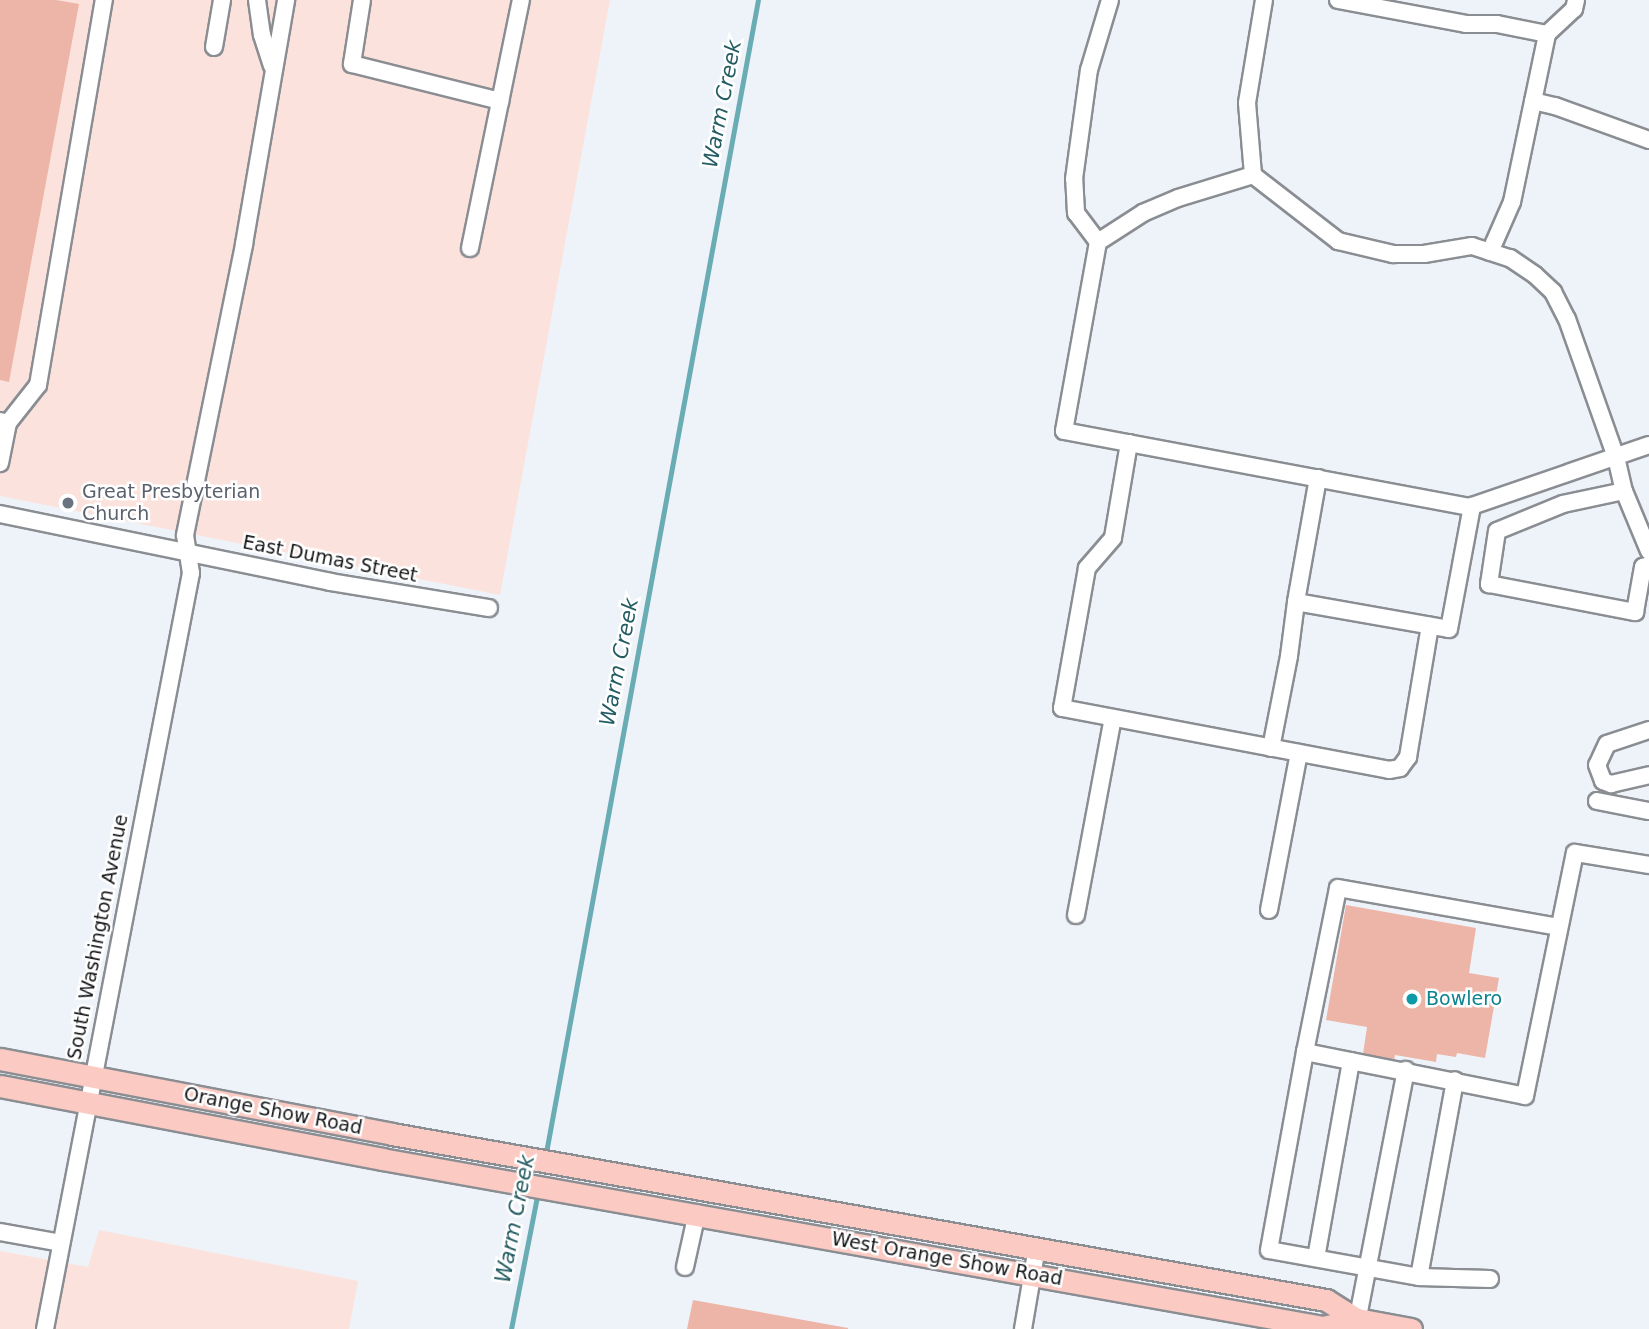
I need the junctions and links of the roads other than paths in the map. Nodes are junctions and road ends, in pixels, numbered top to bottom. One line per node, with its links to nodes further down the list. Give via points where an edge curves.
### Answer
1 (104, 0): 22 (street, via 38,385)
2 (222, 0): 13 (street)
3 (257, 0): 14 (street, via 262,35)
4 (286, 0): 14 (street, South Washington Avenue)
5 (362, 0): 15 (street, via 352,64)
6 (521, 0): 15 (street)
7 (1110, 0): 19 (street, via 1089,70 1074,179 1076,213)
8 (1264, 0): 18 (street, via 1247,103)
9 (1338, 0): 11 (street)
10 (1576, 0): 12 (street, via 1574,9)
11 (1412, 7): 12 (street)
12 (1547, 34): 16 (street)
13 (214, 47)
14 (274, 69): 32 (street, South Washington Avenue, via 185,535)
15 (500, 101): 20 (street)
16 (1533, 101): 17 (street); 21 (street, via 1512,202)
17 (1649, 139)
18 (1253, 174): 19 (street, via 1143,212); 21 (street, via 1338,241 1393,254 1472,246)
19 (1098, 242): 23 (street, via 1064,431)
20 (470, 248)
21 (1490, 252): 25 (street, via 1510,258 1553,292)
22 (4, 422): 26 (street)
23 (1129, 443): 27 (street); 37 (street, via 1113,537 1087,568 1062,708)
24 (1649, 445): 25 (street)
25 (1616, 457): 28 (street); 29 (street)
26 (0, 463)
27 (1318, 478): 29 (street); 34 (street)
28 (1624, 491): 31 (street); 33 (street, via 1563,504 1497,531 1489,584 1635,612 1643,568)
29 (1472, 506): 36 (street, via 1449,629)
30 (0, 514): 32 (street, East Dumas Street)
31 (1649, 551)
32 (190, 554): 35 (street, East Dumas Street); 52 (street, South Washington Avenue, via 191,573)
33 (1649, 565)
34 (1296, 602): 36 (street); 39 (street)
35 (489, 608)
36 (1430, 626): 40 (street, via 1408,757 1399,768)
37 (1114, 718): 39 (street); 46 (street)
38 (1649, 730): 41 (street, via 1607,744 1597,765 1603,781 1611,784)
39 (1271, 748): 40 (street)
40 (1299, 753): 45 (street)
41 (1649, 775)
42 (1597, 802): 43 (street)
43 (1649, 811)
44 (1649, 865): 47 (street, via 1575,853)
45 (1269, 910)
46 (1076, 915)
47 (1559, 927): 48 (street, via 1338,888); 53 (street, via 1525,1096)
48 (1305, 1052): 50 (street); 62 (street, via 1269,1250)
49 (0, 1059): 52 (main road, Orange Show Road)
50 (1351, 1061): 51 (street); 62 (street)
51 (1406, 1070): 53 (street); 64 (street)
52 (92, 1077): 55 (street, South Washington Avenue); 56 (main road, Orange Show Road)
53 (1455, 1080): 66 (street)
54 (0, 1087): 55 (main road, Orange Show Road)
55 (87, 1103): 57 (main road, Orange Show Road); 60 (street, South Washington Avenue)
56 (546, 1161): 61 (main road, West Orange Show Road)
57 (537, 1187): 58 (main road, West Orange Show Road)
58 (691, 1212): 63 (street); 65 (main road, West Orange Show Road)
59 (0, 1232): 60 (street)
60 (61, 1243): 69 (street, South Washington Avenue)
61 (1037, 1247): 65 (street); 68 (main road, West Orange Show Road, via 1326,1300)
62 (1316, 1258): 64 (street)
63 (685, 1267)
64 (1367, 1268): 66 (street); 68 (street)
65 (1033, 1274): 68 (main road, West Orange Show Road, via 1323,1327); 70 (street)
66 (1419, 1277): 67 (street)
67 (1490, 1279)
68 (1356, 1324): 71 (main road, West Orange Show Road)
69 (45, 1329)
70 (1023, 1329)
71 (1411, 1329)

